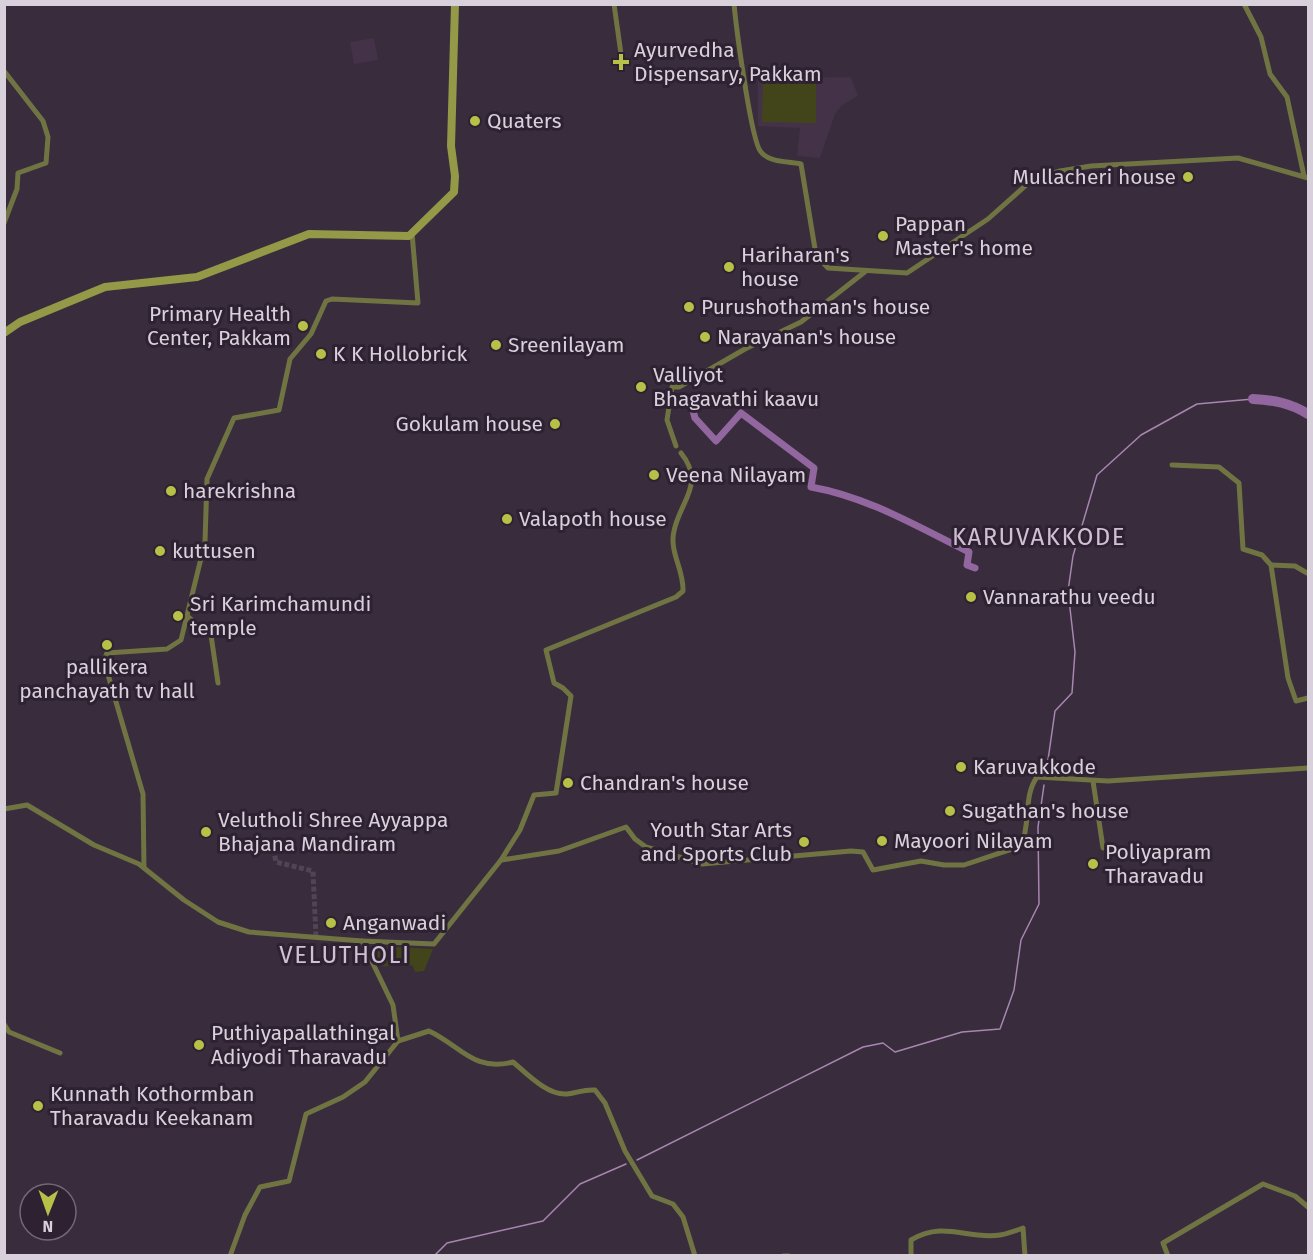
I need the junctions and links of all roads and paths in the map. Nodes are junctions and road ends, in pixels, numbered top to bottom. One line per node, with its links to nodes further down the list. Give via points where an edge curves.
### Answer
1 (454, 4): 9 (main road, via 454,192)
2 (614, 4): 5 (street)
3 (734, 4): 10 (street, via 752,130 760,152 773,160 801,164 816,255 823,264 828,268)
4 (1244, 4): 7 (street, via 1261,37 1270,74 1287,98)
5 (621, 54)
6 (4, 71): 8 (street, via 43,121 48,137 46,163 18,173 18,189)
7 (1306, 177): 10 (street, via 1238,158 1060,171 1033,179 988,219 907,273)
8 (4, 223)
9 (412, 233): 11 (main road, via 393,237 309,234 197,277 105,287 20,322); 17 (street, via 418,303 326,301 311,334 290,359 279,410 234,418 207,479 205,542)
10 (867, 270): 12 (street, via 801,322 679,387 672,387 667,420)
11 (4, 333)
12 (676, 446)
13 (681, 453): 24 (street, via 691,470 692,489 674,531 674,553 683,591 546,650 554,683 571,696 556,793 534,795 520,830)
14 (1172, 465): 15 (street, via 1219,467 1239,483 1243,549 1262,555)
15 (1271, 565): 16 (street, via 1295,566); 19 (street, via 1288,678 1296,701)
16 (1307, 573)
17 (187, 616): 18 (street, via 211,635); 25 (street, via 181,640 166,649 107,653 104,661 143,794)
18 (218, 683)
19 (1308, 699)
20 (1308, 768): 21 (street)
21 (1093, 781): 23 (street); 24 (street, via 1037,777 1032,785 1026,837 1021,846 964,865 921,861 873,870 862,852 851,851 702,864 646,847 626,827 559,851)
22 (4, 809): 25 (street, via 27,806 94,845)
23 (1103, 848)
24 (501, 860): 26 (street, via 434,944)
25 (144, 868): 26 (street, via 218,922 249,932)
26 (362, 941): 28 (street, via 393,1005)
27 (4, 1024): 29 (street, via 9,1032)
28 (398, 1041): 31 (street, via 365,1082 306,1114 289,1181 260,1187); 32 (street, via 429,1031 488,1065 513,1062 550,1091 566,1094 595,1090 652,1196 673,1204 683,1217)
29 (60, 1053)
30 (1308, 1207): 37 (street, via 1295,1196 1263,1184 1163,1244)
31 (230, 1256)
32 (695, 1256)
33 (783, 1256): 34 (street)
34 (789, 1256)
35 (911, 1256): 36 (street, via 911,1240 924,1232 943,1229 998,1236 1023,1228)
36 (1025, 1256)
37 (1168, 1256)

